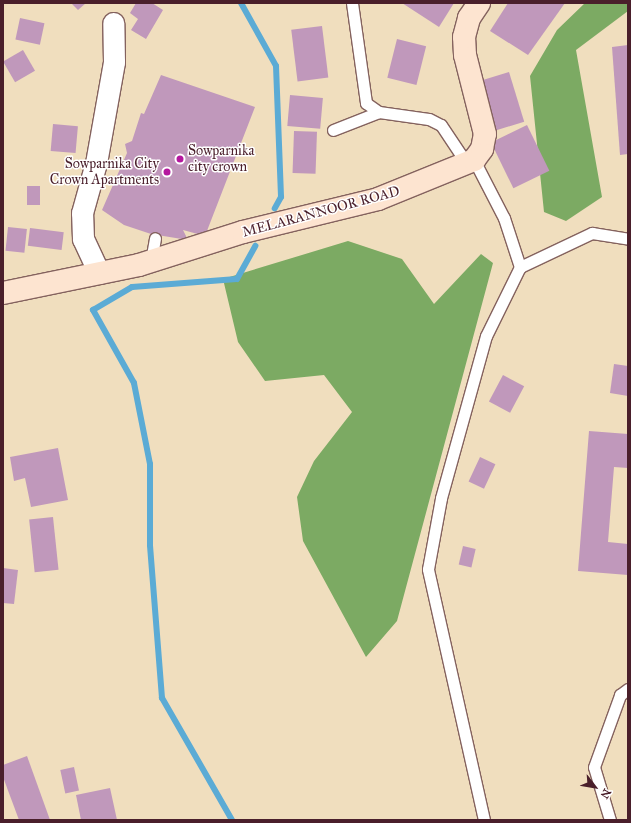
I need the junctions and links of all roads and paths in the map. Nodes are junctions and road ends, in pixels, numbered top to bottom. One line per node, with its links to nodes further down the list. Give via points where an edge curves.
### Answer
1 (352, 3): 4 (lane, via 366,103)
2 (479, 3): 6 (street, via 469,18 464,37 465,55 485,134 482,149)
3 (113, 23): 11 (street, via 114,62 96,163 82,213 83,239)
4 (380, 112): 5 (lane); 6 (lane, via 429,119 441,125)
5 (333, 130)
6 (470, 162): 9 (street, MELARANNOOR ROAD, via 378,199 243,232); 10 (lane, via 504,218)
7 (155, 238): 9 (lane)
8 (628, 239): 10 (lane, via 592,233)
9 (151, 261): 11 (street, MELARANNOOR ROAD)
10 (520, 267): 14 (lane, via 486,336 441,498 428,569)
11 (99, 273): 12 (street, MELARANNOOR ROAD)
12 (3, 293)
13 (628, 689): 15 (lane, via 620,694 594,767)
14 (484, 820)
15 (610, 820)

